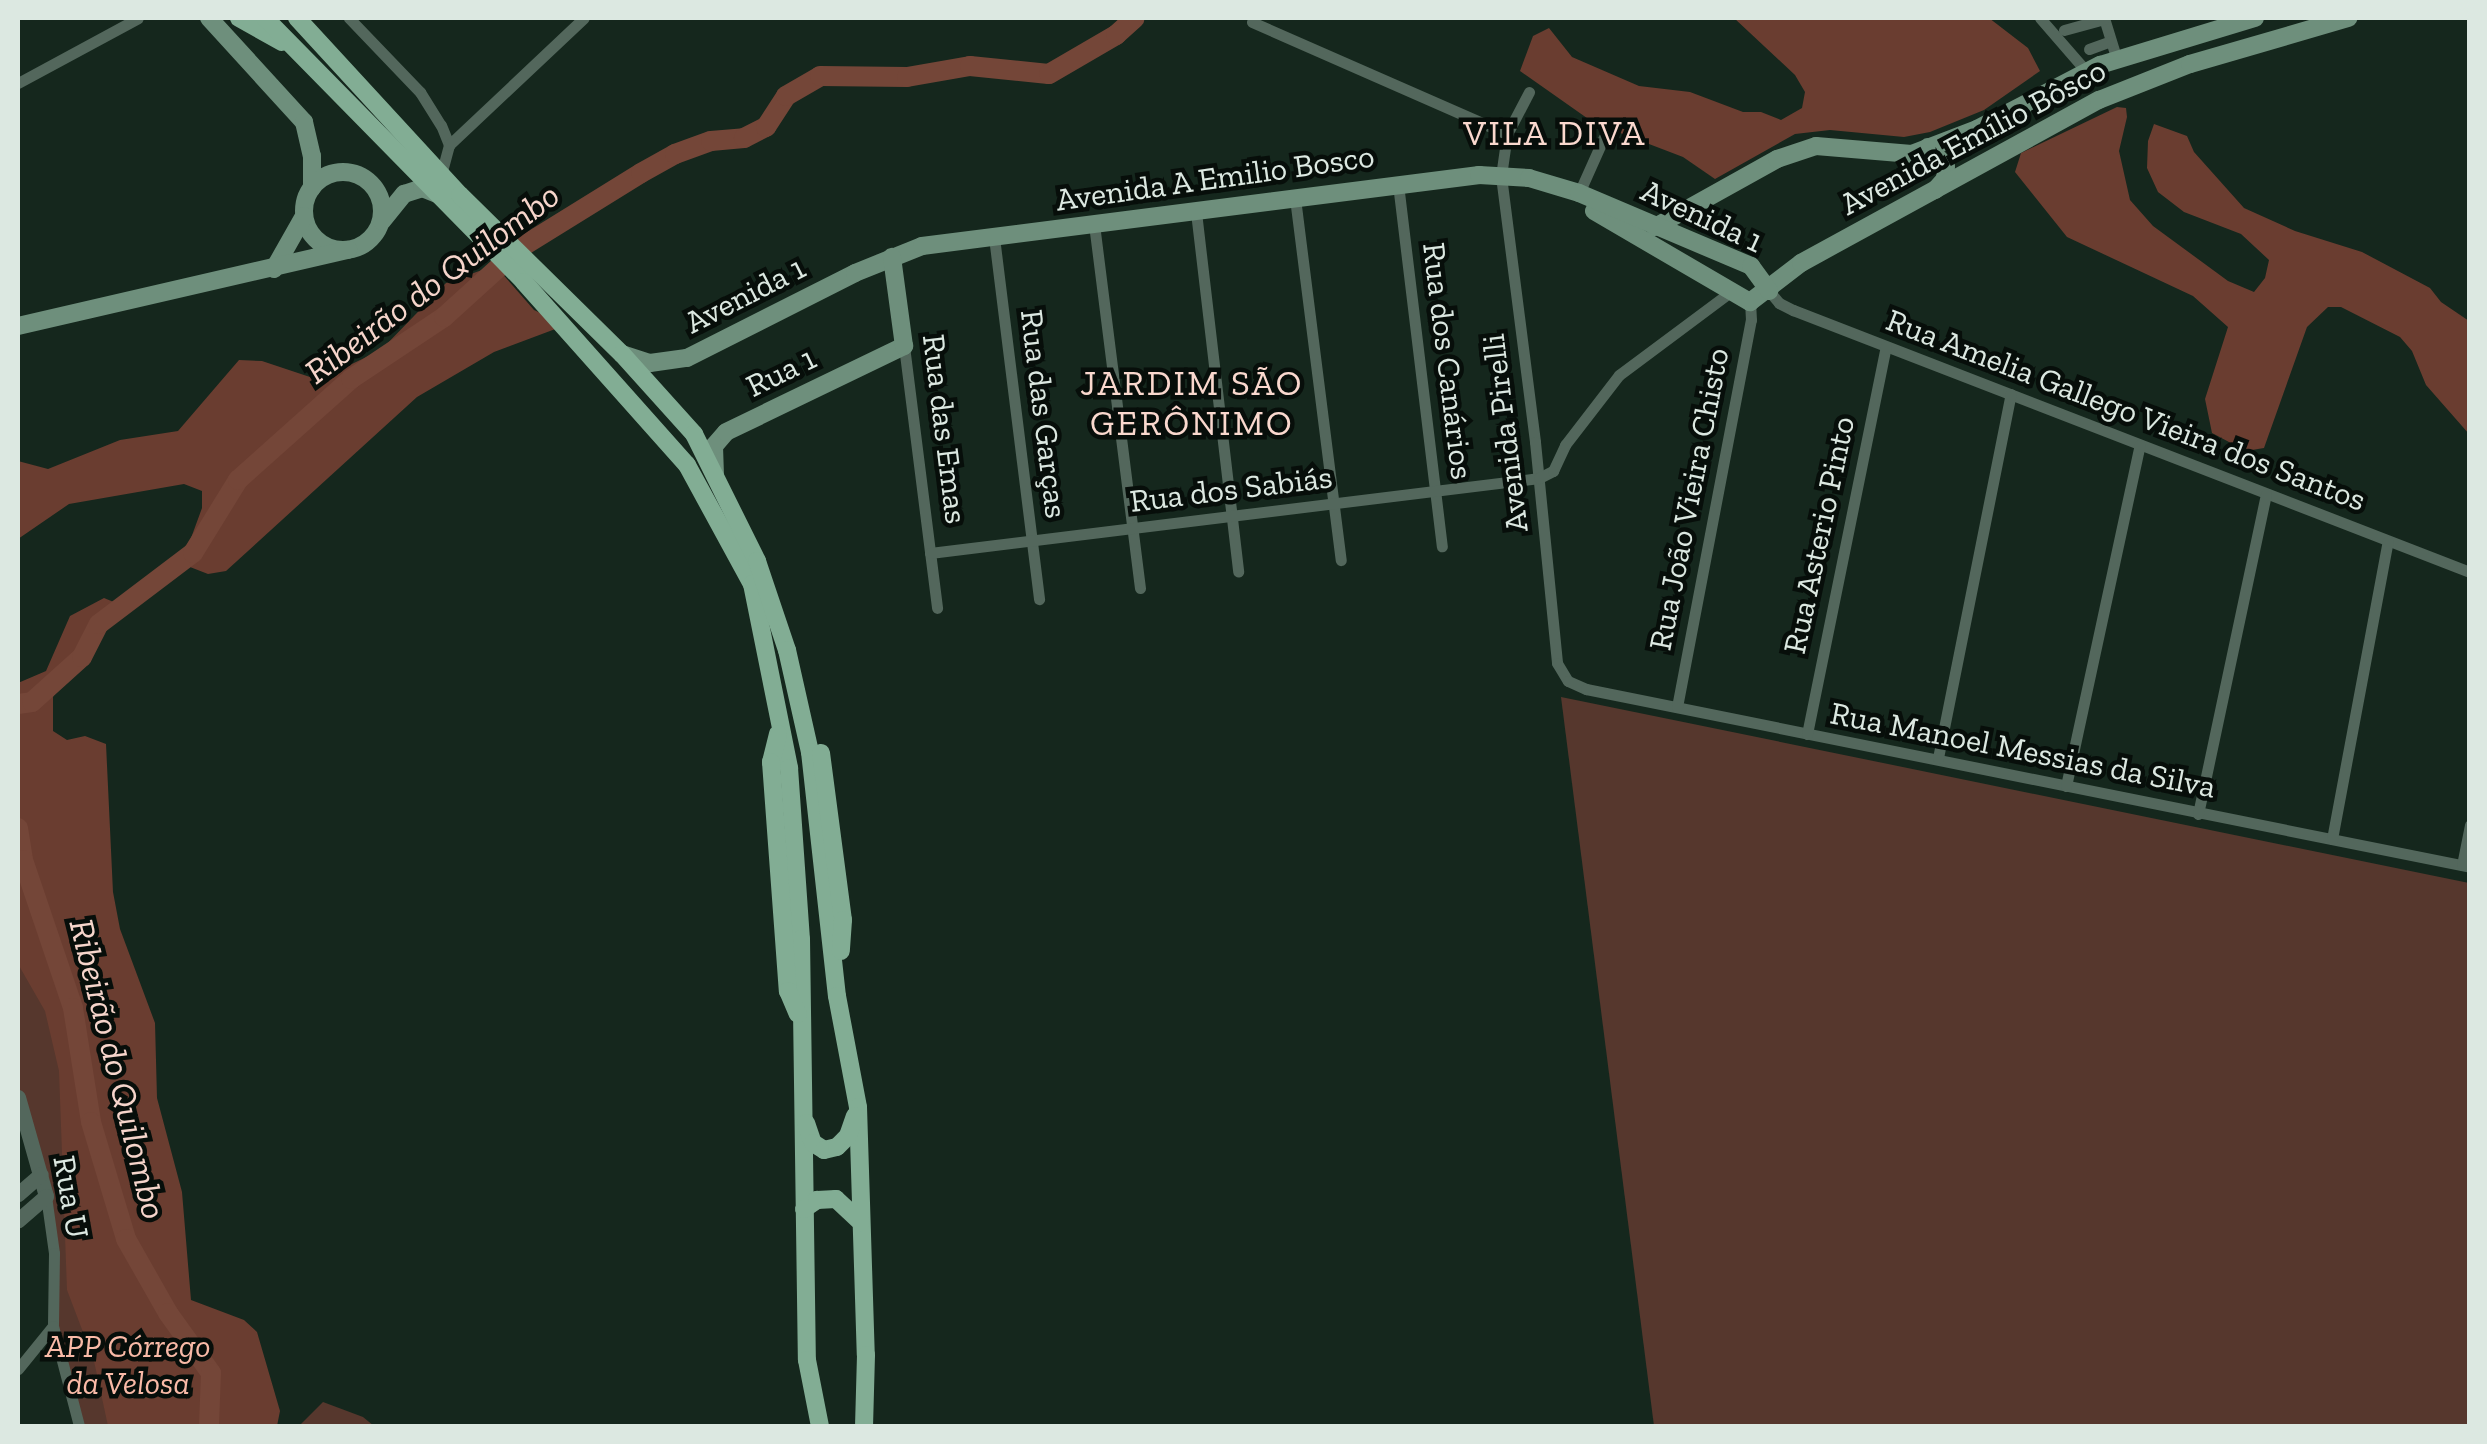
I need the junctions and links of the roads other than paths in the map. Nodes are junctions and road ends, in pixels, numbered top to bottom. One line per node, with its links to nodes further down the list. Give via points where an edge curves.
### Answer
1 (138, 18): 22 (street)
2 (210, 18): 32 (main road, via 304,122)
3 (239, 18): 18 (main road)
4 (265, 18): 18 (main road)
5 (297, 18): 15 (main road)
6 (349, 18): 26 (street, via 420,92)
7 (584, 18): 26 (street)
8 (2040, 18): 20 (street)
9 (2104, 18): 16 (street); 19 (street)
10 (2255, 18): 14 (main road, Avenida Emílio Bôsco)
11 (2348, 18): 12 (main road, Avenida Emílio Bôsco)
12 (2324, 21): 21 (main road, Avenida Emílio Bôsco)
13 (1252, 22): 24 (street)
14 (2218, 22): 19 (main road, Avenida Emílio Bôsco)
15 (309, 26): 28 (main road)
16 (2064, 30)
17 (2089, 49): 19 (street)
18 (298, 52): 34 (main road)
19 (2119, 52): 20 (main road, Avenida Emílio Bôsco); 21 (main road, via 2130,72)
20 (2086, 70): 27 (main road, Avenida Emílio Bôsco)
21 (2150, 77): 33 (main road, Avenida Emílio Bôsco, via 2024,138)
22 (18, 83)
23 (1529, 92): 24 (street)
24 (1506, 134): 29 (street, Avenida Pirelli)
25 (1604, 137): 35 (street)
26 (449, 145): 28 (street)
27 (1928, 147): 33 (main road, via 1946,166); 41 (main road, Avenida Emílio Bôsco, via 1912,154 1816,146 1777,159)
28 (442, 172): 43 (main road)
29 (1501, 176): 30 (main road, Avenida A Emilio Bosco); 31 (main road, Avenida A Emilio Bosco); 57 (street, Avenida Pirelli)
30 (1546, 182): 35 (main road, Avenida 1); 50 (main road)
31 (1398, 184): 36 (main road, Avenida A Emilio Bosco); 62 (street, Rua dos Canários)
32 (312, 188): 38 (main road); 40 (main road, via 337,172 357,175 378,196)
33 (1935, 191): 49 (main road, Avenida Emílio Bôsco, via 1801,263)
34 (437, 194): 40 (main road, via 422,188 404,194); 43 (main road)
35 (1579, 194): 41 (main road, Avenida 1)
36 (1295, 198): 37 (main road, Avenida A Emilio Bosco); 64 (street)
37 (1196, 212): 39 (main road, Avenida A Emilio Bosco); 65 (street)
38 (304, 216): 44 (main road, via 319,242); 47 (main road)
39 (1094, 224): 42 (main road, Avenida A Emilio Bosco); 66 (street)
40 (378, 225): 44 (main road, via 366,242)
41 (1656, 227): 46 (main road, Avenida 1)
42 (994, 236): 45 (main road, Avenida A Emilio Bosco); 67 (street, Rua das Garças)
43 (498, 244): 48 (main road)
44 (348, 250): 47 (main road)
45 (892, 257): 53 (main road, Rua das Emas); 55 (main road, Avenida 1, via 688,358 650,363)
46 (1751, 266): 49 (main road, Avenida 1); 50 (main road)
47 (274, 270): 52 (main road)
48 (530, 276): 55 (main road); 88 (main road, via 687,465 752,584 789,768)
49 (1769, 290): 51 (main road, Avenida Emílio Bôsco); 54 (street, Rua Amelia Gallego Vieira dos Santos, via 1779,304)
50 (1729, 292): 51 (main road); 58 (street, via 1619,375)
51 (1750, 302): 78 (street, Rua João Vieira Chisto, via 1752,320)
52 (18, 326)
53 (904, 346): 60 (main road, Rua 1, via 726,432 714,446); 70 (street, Rua das Emas)
54 (1886, 347): 56 (street, Rua Amelia Gallego Vieira dos Santos); 79 (street, Rua Asterio Pinto)
55 (622, 354): 60 (main road, via 694,434)
56 (2011, 394): 59 (street, Rua Amelia Gallego Vieira dos Santos); 80 (street)
57 (1535, 442): 58 (street, via 1553,452); 61 (street, Avenida Pirelli)
58 (1565, 445): 61 (street, via 1553,470)
59 (2140, 445): 63 (street, Rua Amelia Gallego Vieira dos Santos); 81 (street)
60 (715, 475): 87 (main road, via 757,562 787,650 810,752 837,996)
61 (1539, 478): 62 (street, Rua dos Sabiás); 77 (street, Avenida Pirelli, via 1557,663)
62 (1436, 491): 64 (street, Rua dos Sabiás); 69 (street, Rua dos Canários)
63 (2266, 494): 68 (street, Rua Amelia Gallego Vieira dos Santos); 82 (street)
64 (1334, 504): 65 (street, Rua dos Sabiás); 71 (street)
65 (1232, 516): 66 (street, Rua dos Sabiás); 72 (street)
66 (1132, 529): 67 (street, Rua dos Sabiás); 74 (street)
67 (1032, 541): 70 (street, Rua dos Sabiás); 75 (street, Rua das Garças)
68 (2388, 541): 73 (street, Rua Amelia Gallego Vieira dos Santos); 84 (street)
69 (1442, 546)
70 (930, 552): 76 (street, Rua das Emas)
71 (1340, 560)
72 (1238, 572)
73 (2470, 572)
74 (1140, 588)
75 (1039, 598)
76 (937, 608)
77 (1568, 681): 78 (street, Rua Manoel Messias da Silva)
78 (1677, 707): 79 (street, Rua Manoel Messias da Silva)
79 (1806, 734): 80 (street, Rua Manoel Messias da Silva)
80 (1938, 758): 81 (street, Rua Manoel Messias da Silva)
81 (2066, 786): 82 (street, Rua Manoel Messias da Silva)
82 (2198, 814): 84 (street, Rua Manoel Messias da Silva)
83 (2470, 825): 85 (street)
84 (2332, 839): 85 (street, Rua Manoel Messias da Silva)
85 (2466, 866)
86 (18, 1097): 89 (street, Rua U)
87 (858, 1107): 88 (main road, via 848,1136 824,1150 813,1143); 94 (main road)
88 (803, 1118): 92 (main road)
89 (42, 1174): 90 (street); 91 (street, Rua U)
90 (18, 1194)
91 (46, 1196): 93 (street); 95 (street, Rua U)
92 (804, 1209): 94 (main road, via 836,1199); 98 (main road, via 807,1360)
93 (18, 1220)
94 (860, 1222): 99 (main road)
95 (53, 1326): 96 (street); 97 (street, Rua U)
96 (18, 1369)
97 (79, 1426)
98 (820, 1426)
99 (864, 1426)

